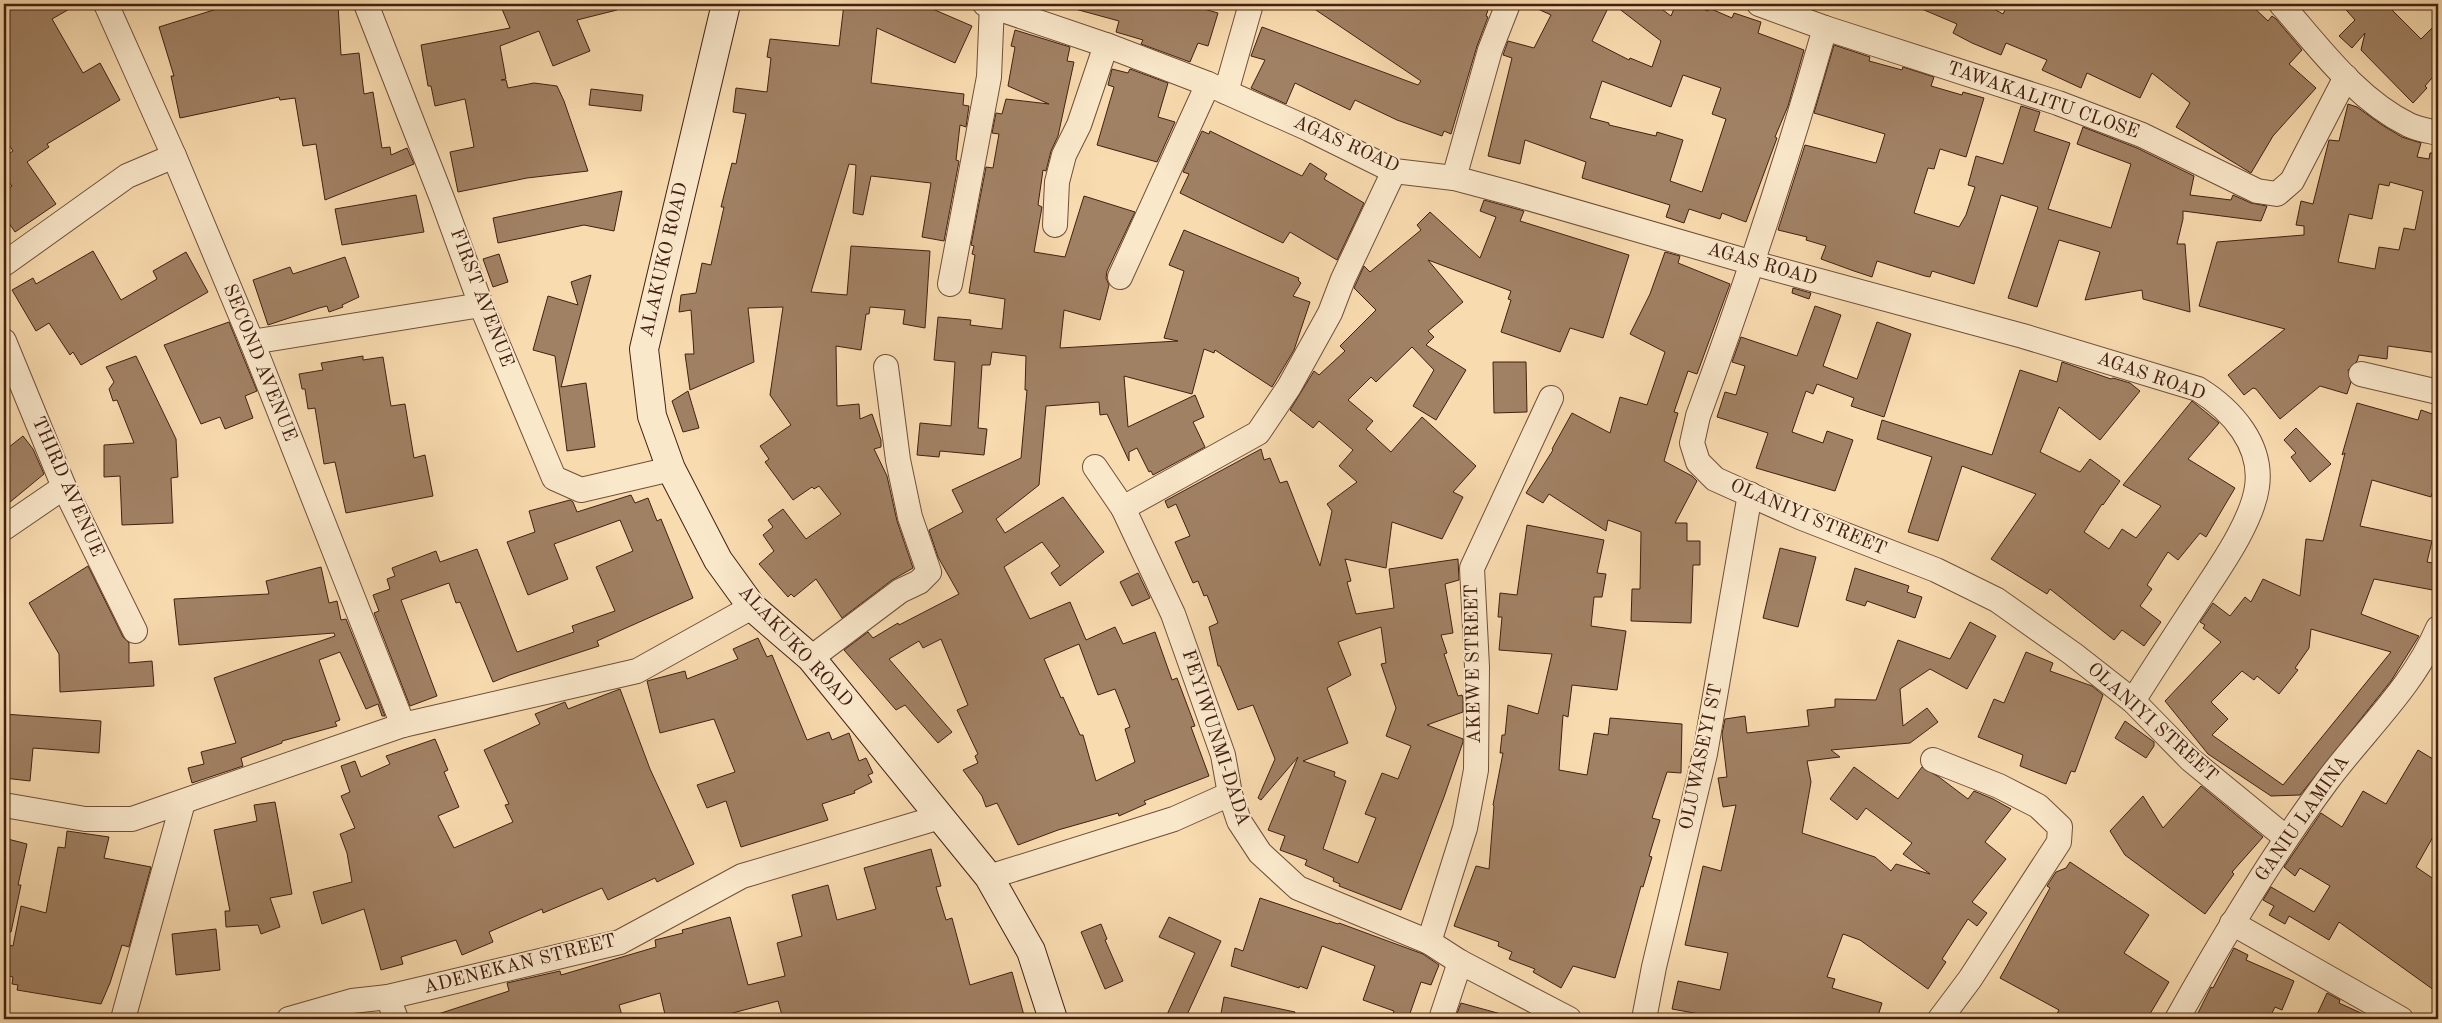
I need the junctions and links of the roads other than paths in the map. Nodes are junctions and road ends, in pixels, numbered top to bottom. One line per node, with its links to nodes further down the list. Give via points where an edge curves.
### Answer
1 (106, 4): 14 (street, SECOND AVENUE)
2 (366, 4): 22 (street, FIRST AVENUE)
3 (726, 4): 30 (main road, ALAKUKO ROAD, via 644,350 652,416)
4 (1251, 4): 12 (street)
5 (1508, 4): 16 (street, via 1490,50)
6 (1759, 4): 9 (street, TAWAKALITU CLOSE)
7 (2281, 4): 11 (street)
8 (989, 5): 10 (street, AGAS ROAD); 21 (street, via 989,77)
9 (1825, 28): 11 (street, TAWAKALITU CLOSE, via 2058,103 2142,135 2257,191 2277,194 2292,181); 18 (street, OLANIYI STREET)
10 (1106, 45): 12 (street, AGAS ROAD); 17 (street, via 1080,125 1064,155 1057,182)
11 (2346, 77): 13 (street, via 2382,109 2410,126)
12 (1217, 88): 15 (street, AGAS ROAD); 20 (street)
13 (2438, 133)
14 (174, 156): 19 (street, via 126,176); 24 (street, SECOND AVENUE)
15 (1394, 171): 16 (street, AGAS ROAD); 33 (street, via 1342,279 1330,313 1289,387 1258,433)
16 (1454, 178): 18 (street, AGAS ROAD)
17 (1054, 225)
18 (1753, 262): 32 (street, OLANIYI STREET, via 1698,416 1692,443 1698,462 1715,479); 39 (street, AGAS ROAD, via 2023,336 2198,389 2215,400 2241,426 2256,455 2257,488 2247,517 2234,546)
19 (4, 264)
20 (1120, 276)
21 (950, 284)
22 (481, 305): 24 (street); 30 (street, FIRST AVENUE, via 554,478 581,490)
23 (4, 341): 31 (street, THIRD AVENUE)
24 (252, 342): 40 (street, SECOND AVENUE)
25 (886, 367): 38 (street, via 900,470 910,517 929,572)
26 (2361, 374): 27 (street)
27 (2438, 392)
28 (1551, 398): 49 (street, AKEWE STREET, via 1472,568 1477,667 1476,770 1465,828)
29 (1095, 467): 33 (street, FEYIWUNMI-DADA)
30 (671, 469): 35 (main road, ALAKUKO ROAD, via 718,560)
31 (64, 487): 34 (street); 37 (street, THIRD AVENUE)
32 (1750, 494): 39 (street, OLANIYI STREET, via 1802,518 1936,570 1997,600); 57 (street, OLUWASEYI ST, via 1706,754)
33 (1123, 508): 42 (street, FEYIWUNMI-DADA, via 1173,614 1224,755)
34 (4, 528)
35 (752, 607): 38 (main road, ALAKUKO ROAD); 40 (street, via 637,671)
36 (2438, 628): 46 (street, GANIU LAMINA, via 2409,681 2342,760)
37 (135, 631)
38 (812, 658): 45 (main road, ALAKUKO ROAD)
39 (2132, 701): 46 (street, OLANIYI STREET, via 2191,760)
40 (403, 725): 43 (street)
41 (1933, 760): 58 (street, via 1999,786 2038,806 2060,827 2059,842 1970,979)
42 (1230, 794): 47 (street, via 1174,818); 49 (street, FEYIWUNMI-DADA, via 1238,821 1260,853 1298,888)
43 (183, 802): 44 (street, via 132,819 85,819); 52 (street)
44 (4, 805)
45 (940, 817): 47 (main road, ALAKUKO ROAD); 51 (street, ADENEKAN STREET, via 742,876 620,942)
46 (2286, 838): 48 (street, GANIU LAMINA)
47 (989, 876): 54 (main road, ALAKUKO ROAD, via 1031,951)
48 (2232, 922): 59 (street, GANIU LAMINA); 60 (street)
49 (1429, 942): 50 (street, FEYIWUNMI-DADA)
50 (1460, 962): 55 (street); 56 (street, FEYIWUNMI-DADA)
51 (392, 1008): 53 (street, ADENEKAN STREET, via 352,1001)
52 (123, 1019)
53 (289, 1019)
54 (1053, 1019)
55 (1441, 1019)
56 (1569, 1019)
57 (1644, 1019)
58 (1940, 1019)
59 (2178, 1019)
60 (2400, 1019)

